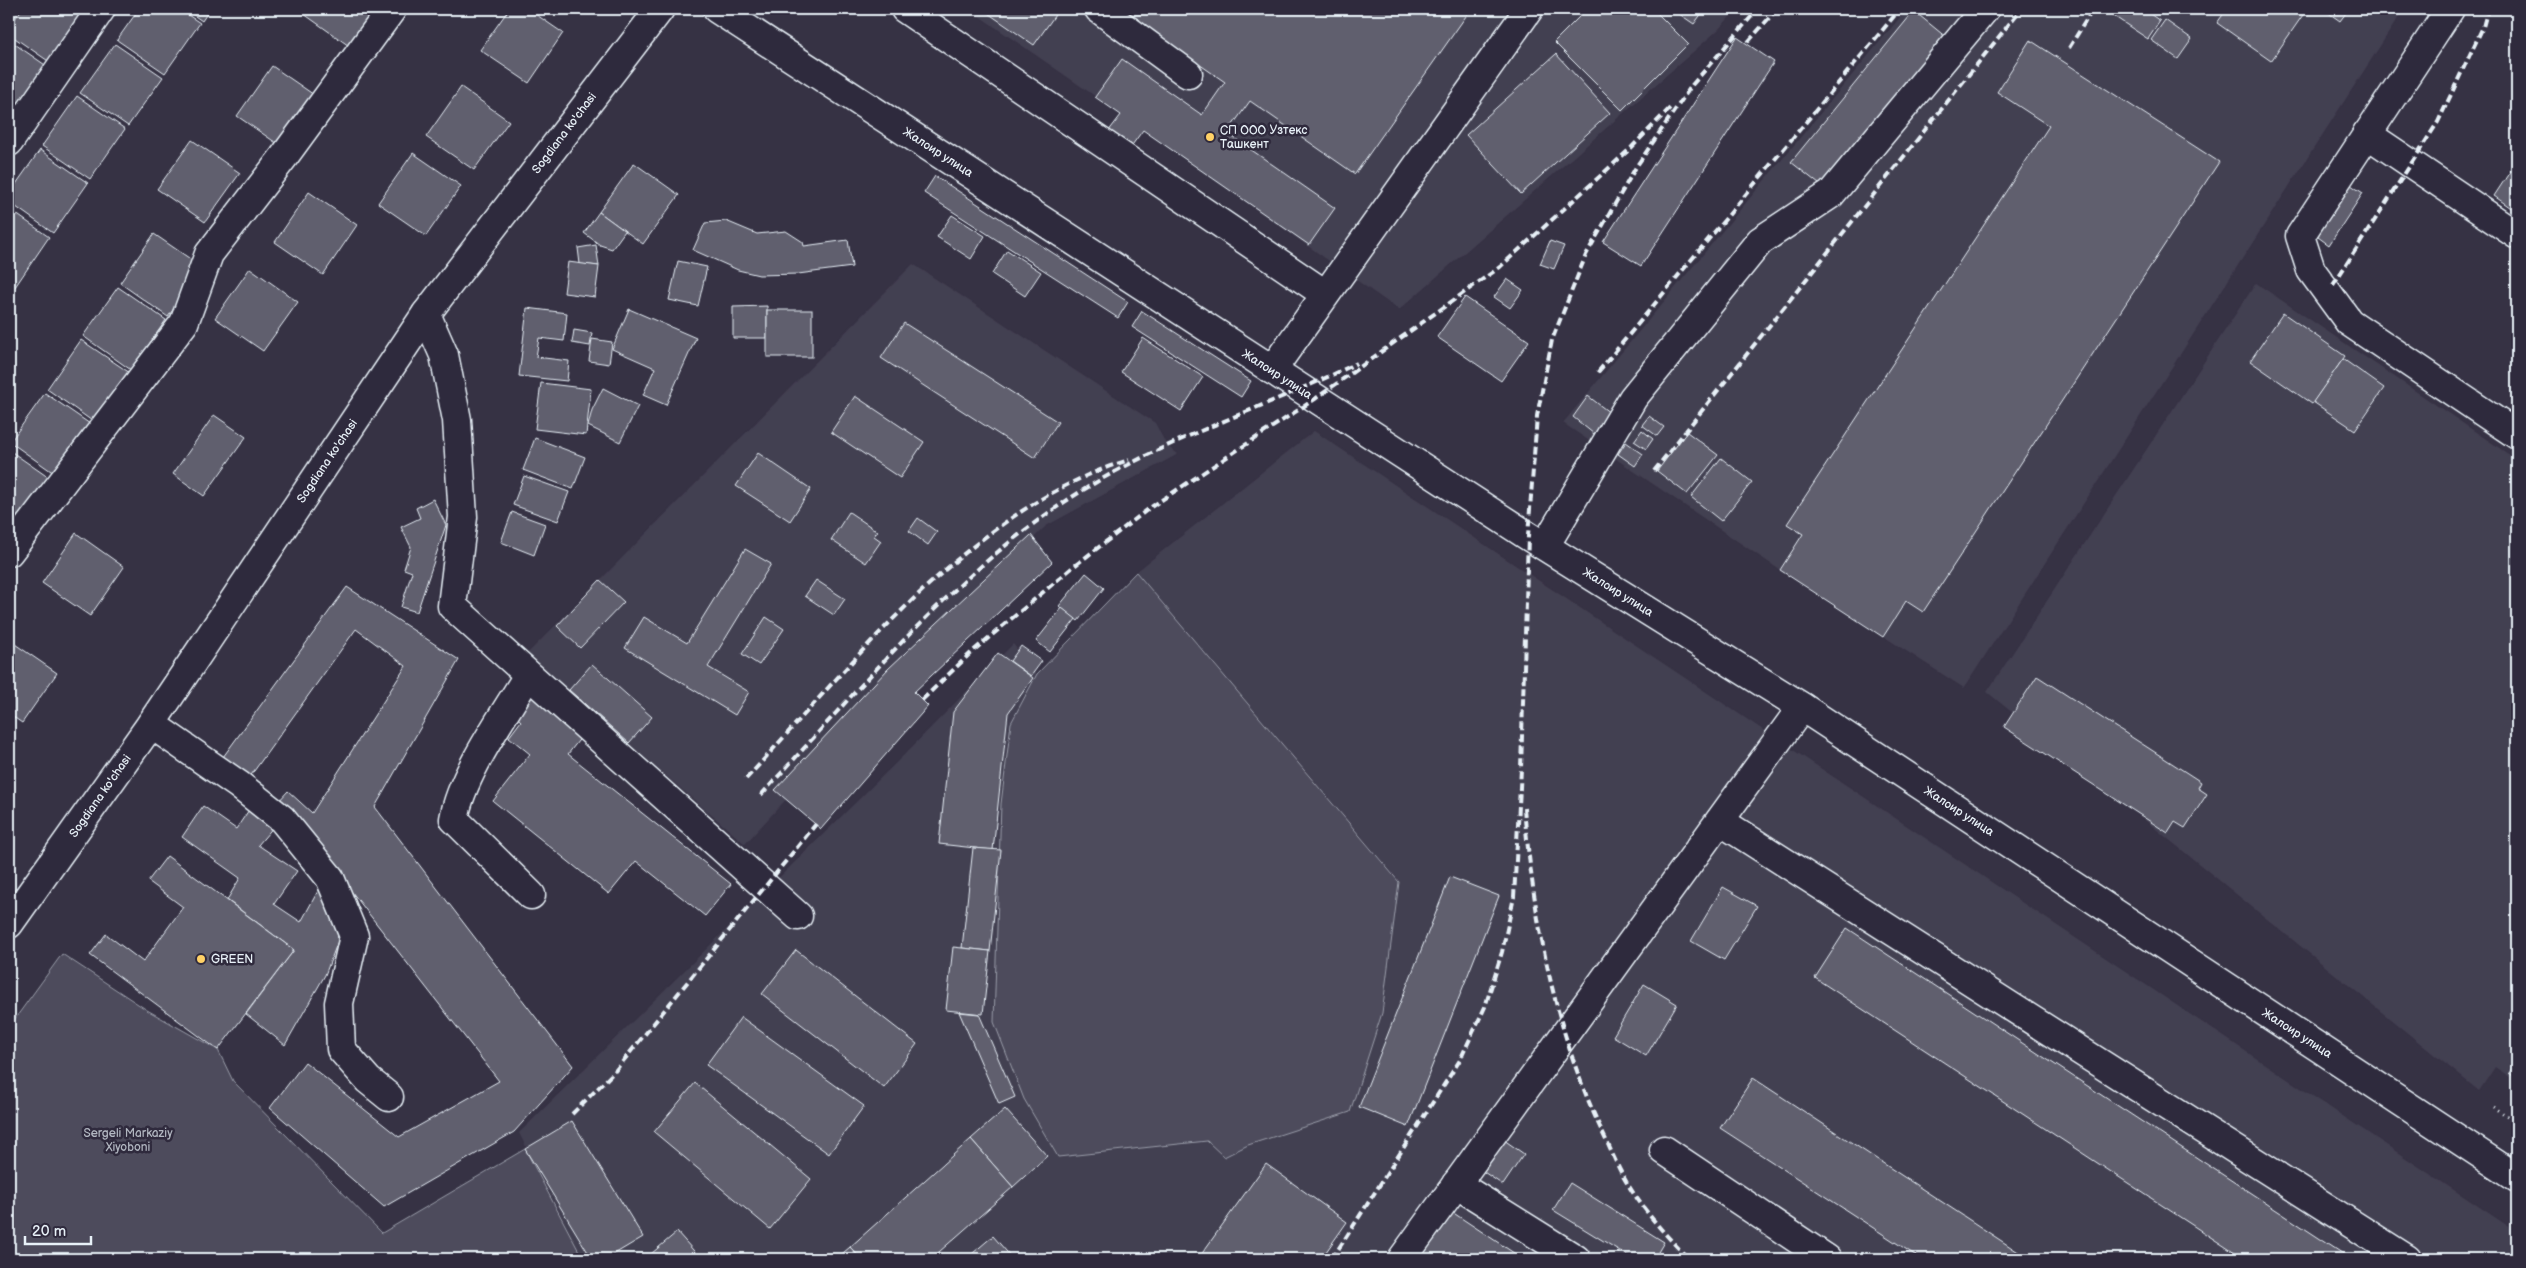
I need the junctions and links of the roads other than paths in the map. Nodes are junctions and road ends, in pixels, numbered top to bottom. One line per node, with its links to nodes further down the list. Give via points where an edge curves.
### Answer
1 (101, 9): 12 (street)
2 (392, 9): 19 (street, via 209,254 184,323)
3 (660, 9): 15 (street, Sogdiana ko'chasi)
4 (717, 9): 16 (street, Жалоир улица)
5 (905, 9): 14 (street)
6 (1099, 9): 10 (street)
7 (1529, 9): 14 (street)
8 (1984, 9): 18 (street, via 1831,194 1760,241 1633,398)
9 (2450, 9): 11 (street)
10 (1188, 74)
11 (2367, 134): 13 (street); 17 (street, via 2300,236 2311,270 2350,322)
12 (9, 142)
13 (2517, 235)
14 (1326, 294): 16 (street)
15 (426, 314): 20 (street, via 444,355 456,420 463,517 452,606); 22 (street, Sogdiana ko'chasi)
16 (1272, 370): 18 (street, Жалоир улица)
17 (2517, 435)
18 (1544, 546): 21 (street, Жалоир улица)
19 (9, 552)
20 (528, 675): 24 (street, via 483,750 456,803 454,818); 25 (street)
21 (1802, 708): 23 (street); 29 (street, Жалоир улица)
22 (151, 724): 26 (street, Sogdiana ko'chasi); 27 (street, via 282,819 330,878 354,936 339,1003 341,1049 368,1080)
23 (1720, 822): 30 (street); 34 (street)
24 (531, 895)
25 (798, 916)
26 (9, 924)
27 (389, 1097)
28 (1664, 1150): 33 (street)
29 (2517, 1178)
30 (1456, 1184): 31 (street); 32 (street)
31 (1402, 1259)
32 (1576, 1259)
33 (1828, 1259)
34 (2407, 1259)

